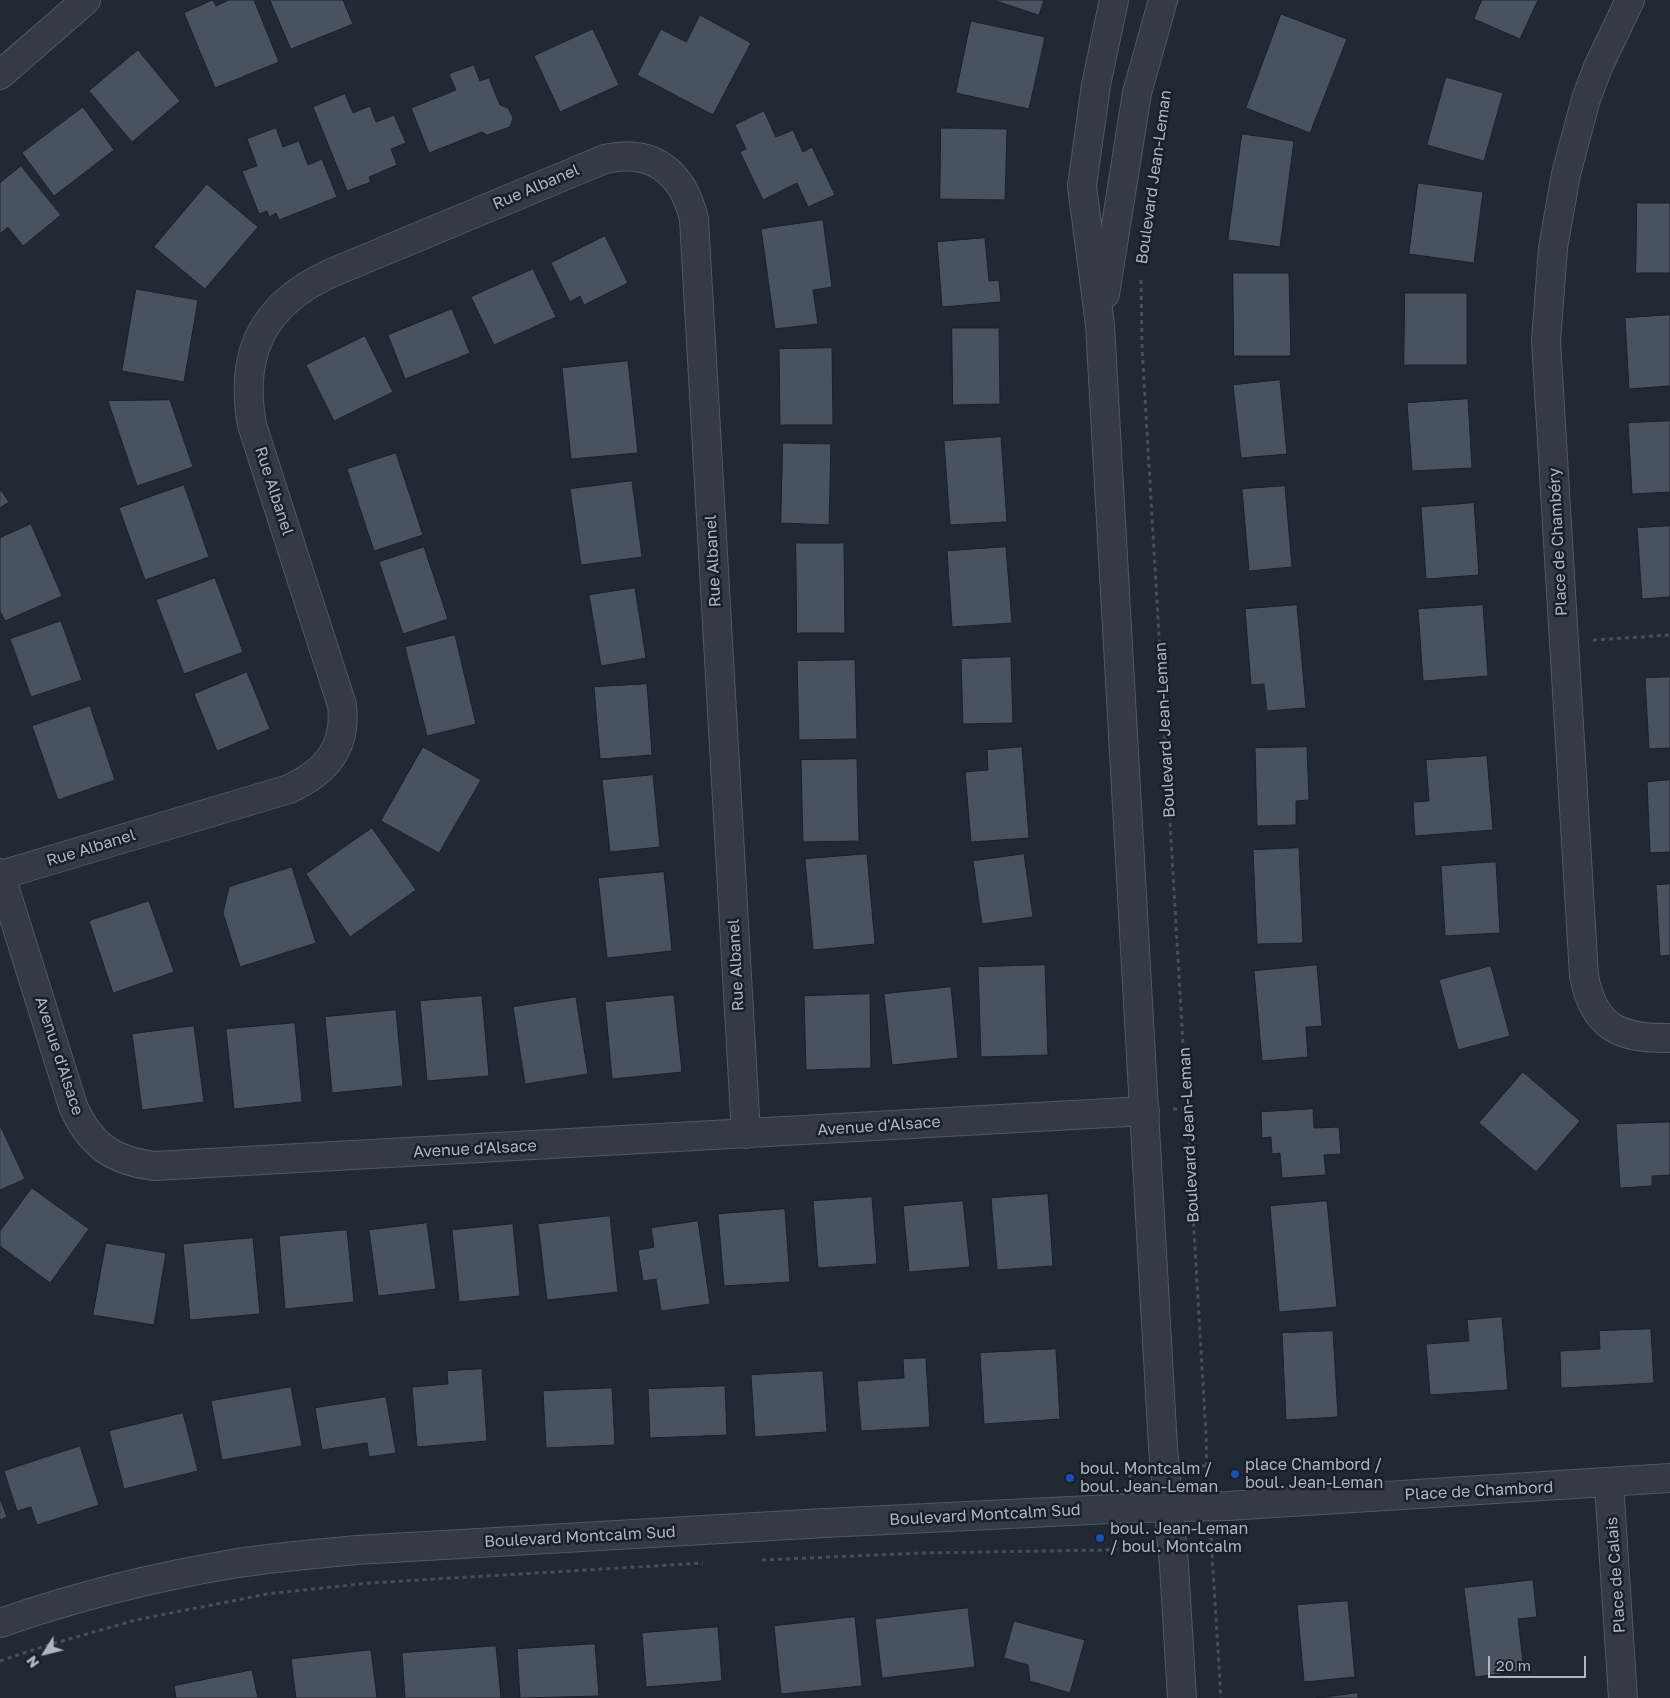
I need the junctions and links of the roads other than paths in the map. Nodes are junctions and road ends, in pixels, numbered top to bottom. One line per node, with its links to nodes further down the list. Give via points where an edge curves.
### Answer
1 (86, 0): 5 (street)
2 (1114, 0): 6 (street, Boulevard Jean-Leman, via 1096,85 1082,186)
3 (1163, 0): 6 (street, Boulevard Jean-Leman, via 1137,93)
4 (1630, 0): 8 (street, Place de Chambéry, via 1586,99 1566,174 1553,248 1546,341 1584,976 1588,995 1607,1023 1621,1033 1645,1038)
5 (0, 75)
6 (1100, 325): 9 (street, Boulevard Jean-Leman)
7 (0, 874): 10 (street, Avenue d'Alsace, via 79,1119 97,1143 124,1160 155,1166); 10 (street, Rue Albanel, via 288,789 324,766 339,744 344,719 342,705 249,408 252,357 278,309 301,289 329,274 605,159 632,156 659,164 678,181 694,219)
8 (1670, 1038)
9 (1145, 1111): 10 (street, Avenue d'Alsace); 13 (street, Boulevard Jean-Leman)
10 (746, 1134)
11 (1670, 1478): 12 (street, Place de Chambord)
12 (1609, 1483): 13 (street, Place de Chambord, via 1238,1506); 16 (street, Place de Calais)
13 (1169, 1507): 14 (street, Boulevard Montcalm Sud, via 825,1522 291,1556 232,1564 128,1586); 15 (street, Boulevard Jean-Leman)
14 (0, 1623)
15 (1182, 1698)
16 (1623, 1698)

